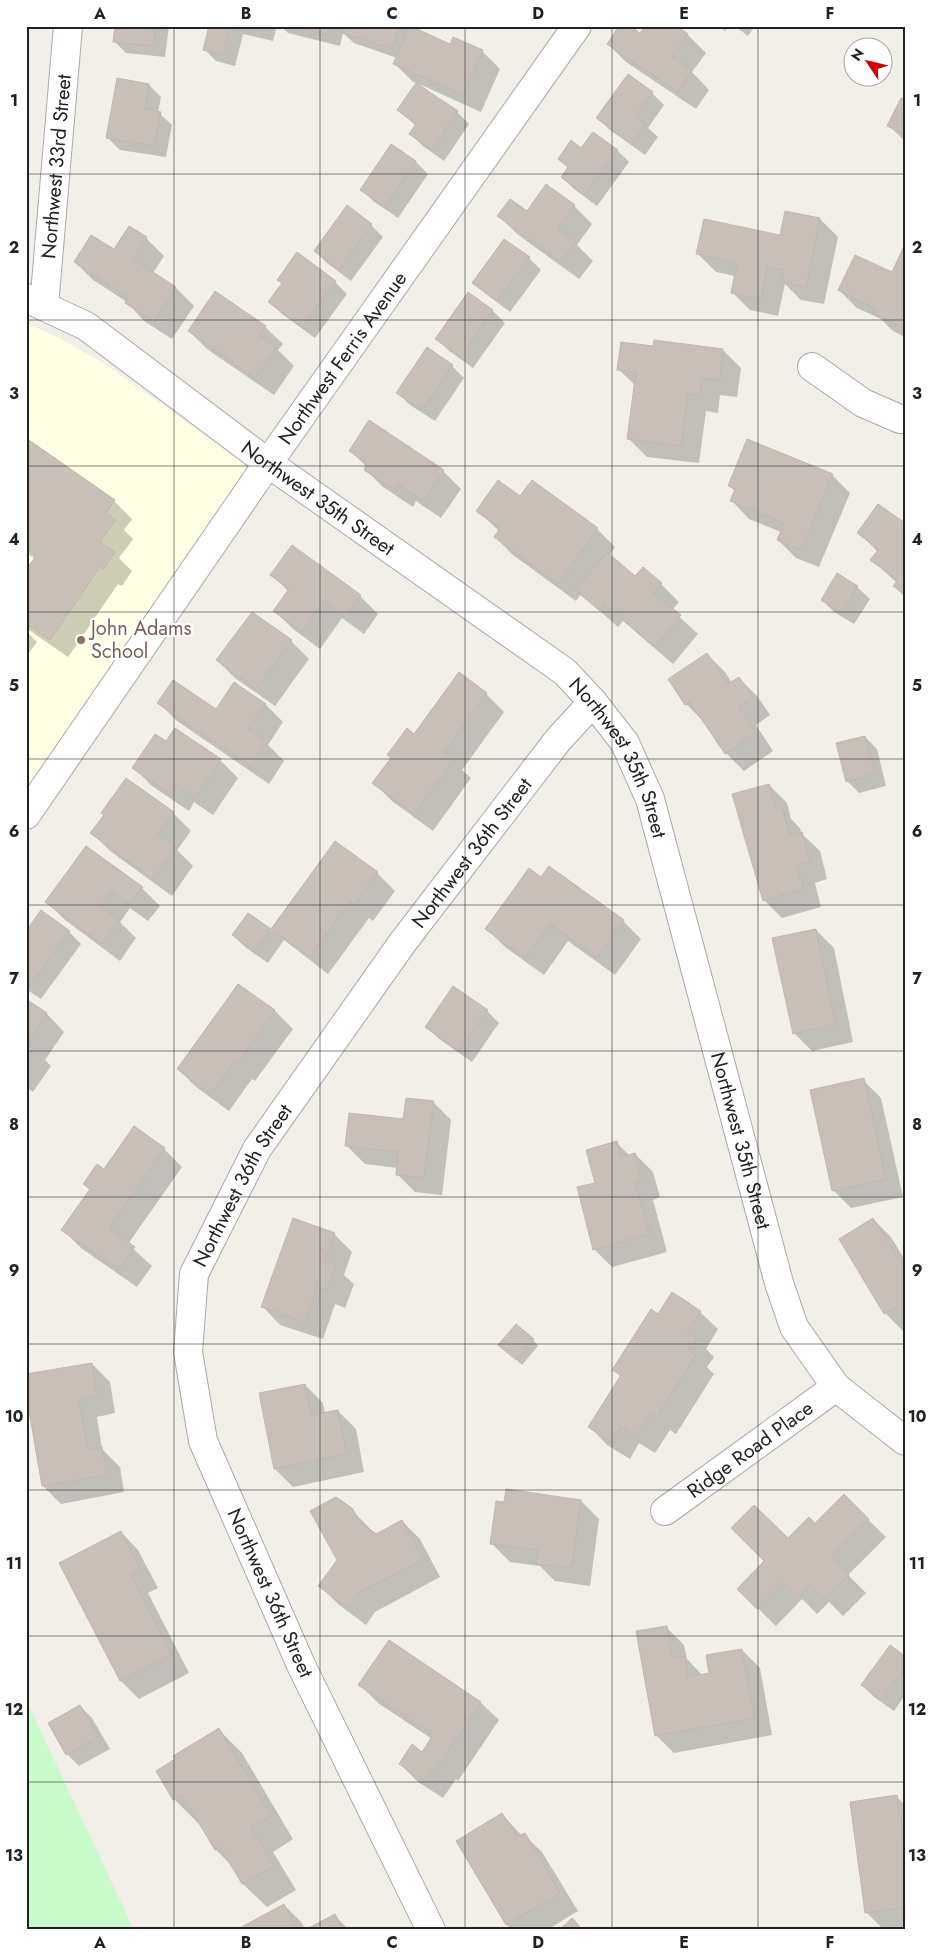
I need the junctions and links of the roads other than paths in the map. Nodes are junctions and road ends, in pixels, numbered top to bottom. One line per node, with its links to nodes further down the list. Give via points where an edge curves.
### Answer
1 (68, 26): 3 (street, Northwest 33rd Street)
2 (567, 30): 6 (street, Northwest Ferris Avenue)
3 (35, 302): 6 (street, Northwest 35th Street, via 86,326)
4 (812, 367): 5 (street, via 863,403)
5 (905, 419)
6 (268, 463): 7 (street, Northwest 35th Street, via 565,672); 8 (street, Northwest Ferris Avenue)
7 (593, 702): 9 (street, Northwest 35th Street, via 625,743 650,799 779,1283 794,1328); 12 (street, Northwest 36th Street, via 558,740 404,942 257,1149 194,1274 188,1352 203,1441 301,1665)
8 (26, 815)
9 (836, 1387): 10 (street, Northwest 35th Street); 11 (street, Ridge Road Place)
10 (905, 1441)
11 (665, 1511)
12 (431, 1930)

